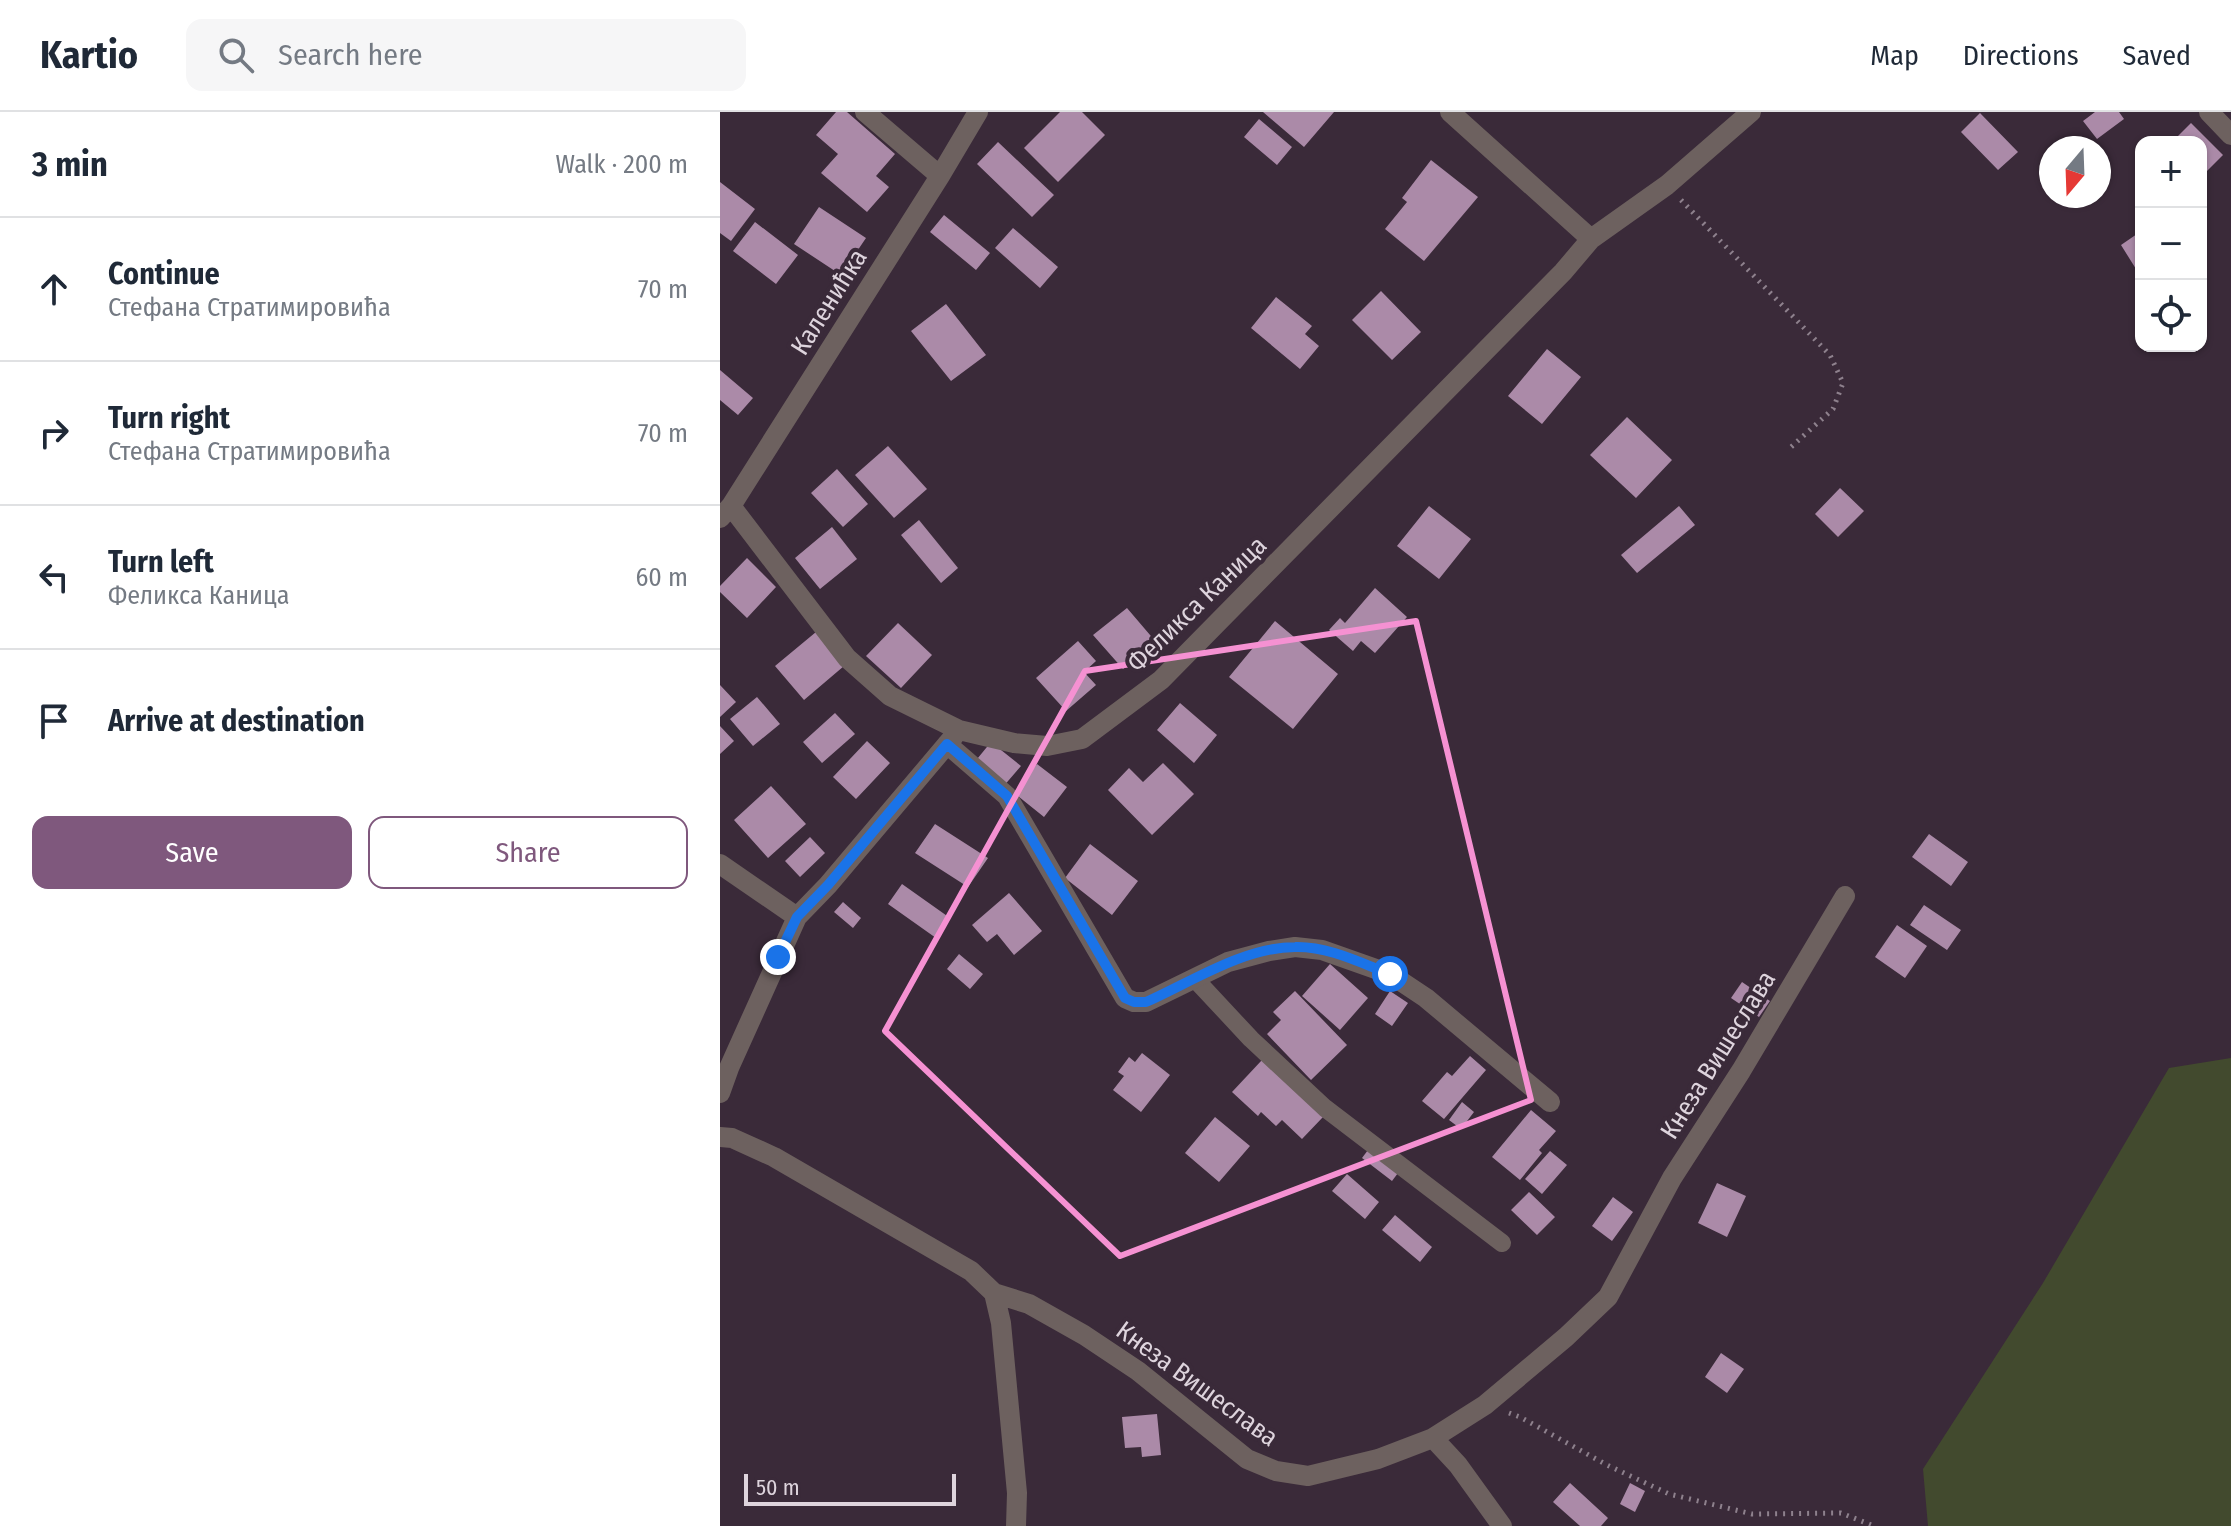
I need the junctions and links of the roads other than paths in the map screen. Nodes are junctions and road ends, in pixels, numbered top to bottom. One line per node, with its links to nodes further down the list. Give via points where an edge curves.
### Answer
1 (865, 112): 7 (street)
2 (978, 112): 7 (street, Каленићка)
3 (1450, 112): 8 (street)
4 (1751, 112): 8 (street, Феликса Каница, via 1667,185)
5 (2209, 112): 6 (street)
6 (2229, 130)
7 (940, 176): 9 (street, Каленићка)
8 (1591, 239): 10 (street, Феликса Каница, via 1161,680 1082,739 1047,746)
9 (725, 512): 10 (street, via 847,658 890,696)
10 (953, 737): 13 (street); 14 (street, via 1007,796 1125,998 1146,1002)
11 (720, 864): 13 (street)
12 (1845, 896): 20 (street, Кнеза Вишеслава, via 1672,1178 1608,1297 1485,1405)
13 (797, 917): 15 (street)
14 (1195, 979): 16 (street, via 1228,962 1295,947 1352,959 1390,974 1426,998); 18 (lane, via 1325,1108)
15 (720, 1093)
16 (1550, 1102)
17 (720, 1137): 19 (street, Кнеза Вишеслава, via 808,1176 971,1271)
18 (1502, 1243)
19 (994, 1293): 20 (street, Кнеза Вишеслава, via 1029,1304 1084,1335 1138,1371 1247,1459 1276,1471 1308,1476 1378,1459); 21 (street, via 1001,1323)
20 (1433, 1438): 22 (street)
21 (1016, 1526)
22 (1502, 1526)

